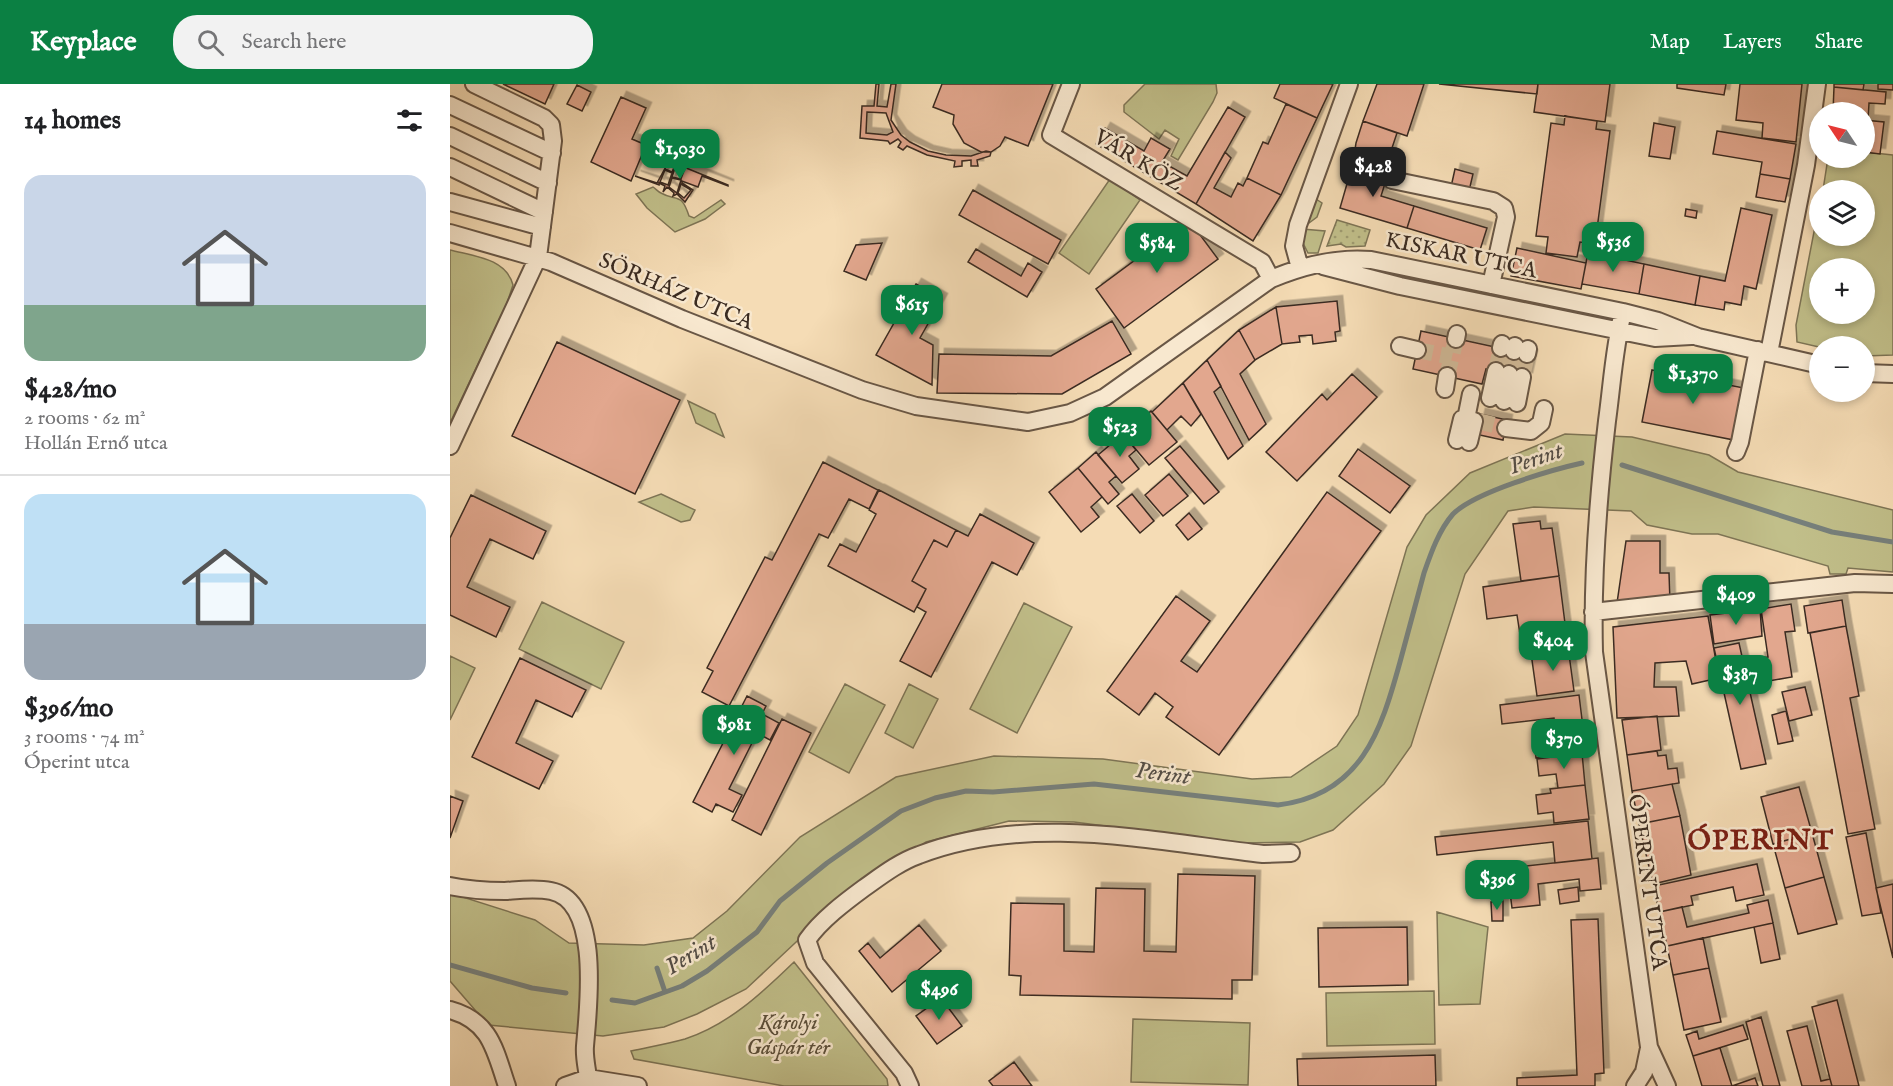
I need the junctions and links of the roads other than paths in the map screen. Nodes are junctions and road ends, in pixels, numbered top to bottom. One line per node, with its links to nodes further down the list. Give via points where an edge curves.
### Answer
1 (474, 84): 7 (street, via 544,118 553,132)
2 (1071, 84): 18 (street, VÁR KÖZ, via 1051,135 1262,262)
3 (1349, 84): 16 (street, via 1298,225 1294,246)
4 (1817, 84): 24 (street, via 1806,165)
5 (450, 105): 7 (street)
6 (450, 136): 10 (street)
7 (552, 153): 10 (street)
8 (450, 167): 12 (street)
9 (1392, 180): 19 (street, via 1493,201 1504,208 1506,217)
10 (548, 183): 12 (street)
11 (450, 202): 12 (street)
12 (543, 220): 14 (street)
13 (450, 233): 14 (street, SÖRHÁZ UTCA)
14 (538, 258): 18 (street, SÖRHÁZ UTCA, via 813,373 949,412 1028,422 1070,413 1105,397); 33 (street)
15 (1318, 264): 16 (street, KISKAR UTCA); 17 (street, KISKAR UTCA, via 1361,259); 20 (street, KISKAR UTCA)
16 (1300, 268): 18 (street, KISKAR UTCA)
17 (1437, 273): 19 (street, KISKAR UTCA); 20 (street, via 1410,277)
18 (1271, 279)
19 (1491, 285): 21 (street, KISKAR UTCA)
20 (1400, 286): 22 (street, KISKAR UTCA)
21 (1623, 312): 22 (street, ÓPERINT UTCA); 23 (street, KISKAR UTCA)
22 (1618, 330): 23 (street, KISKAR UTCA, via 1662,339); 36 (street, ÓPERINT UTCA, via 1605,439)
23 (1698, 337): 24 (street, KISKAR UTCA)
24 (1763, 351): 25 (street, KISKAR UTCA); 34 (street)
25 (1809, 362)
26 (1875, 373): 28 (street)
27 (1509, 374): 27 (street, via 1504,401)
28 (1893, 374)
29 (1471, 394): 32 (street, via 1473,420 1462,419)
30 (1544, 409): 31 (street, via 1541,423 1531,431)
31 (1506, 428)
32 (1463, 441)
33 (450, 446)
34 (1736, 452)
35 (1893, 584): 36 (street, via 1855,583)
36 (1593, 612): 40 (street, ÓPERINT UTCA, via 1594,652 1612,793)
37 (1291, 853): 45 (street, via 1263,854 1069,832 1030,832 969,841 917,855 886,873 853,896 807,940 815,963 904,1073)
38 (450, 886): 41 (street, via 477,891 558,892 578,912 589,957 585,1048)
39 (450, 1010): 42 (street, via 479,1025 492,1040)
40 (1649, 1047): 46 (street, ÓPERINT UTCA, via 1647,1064); 47 (street, ÓPERINT UTCA)
41 (588, 1078): 43 (street); 44 (street)
42 (507, 1086)
43 (565, 1086)
44 (638, 1086)
45 (910, 1086)
46 (1635, 1086)
47 (1667, 1086)

